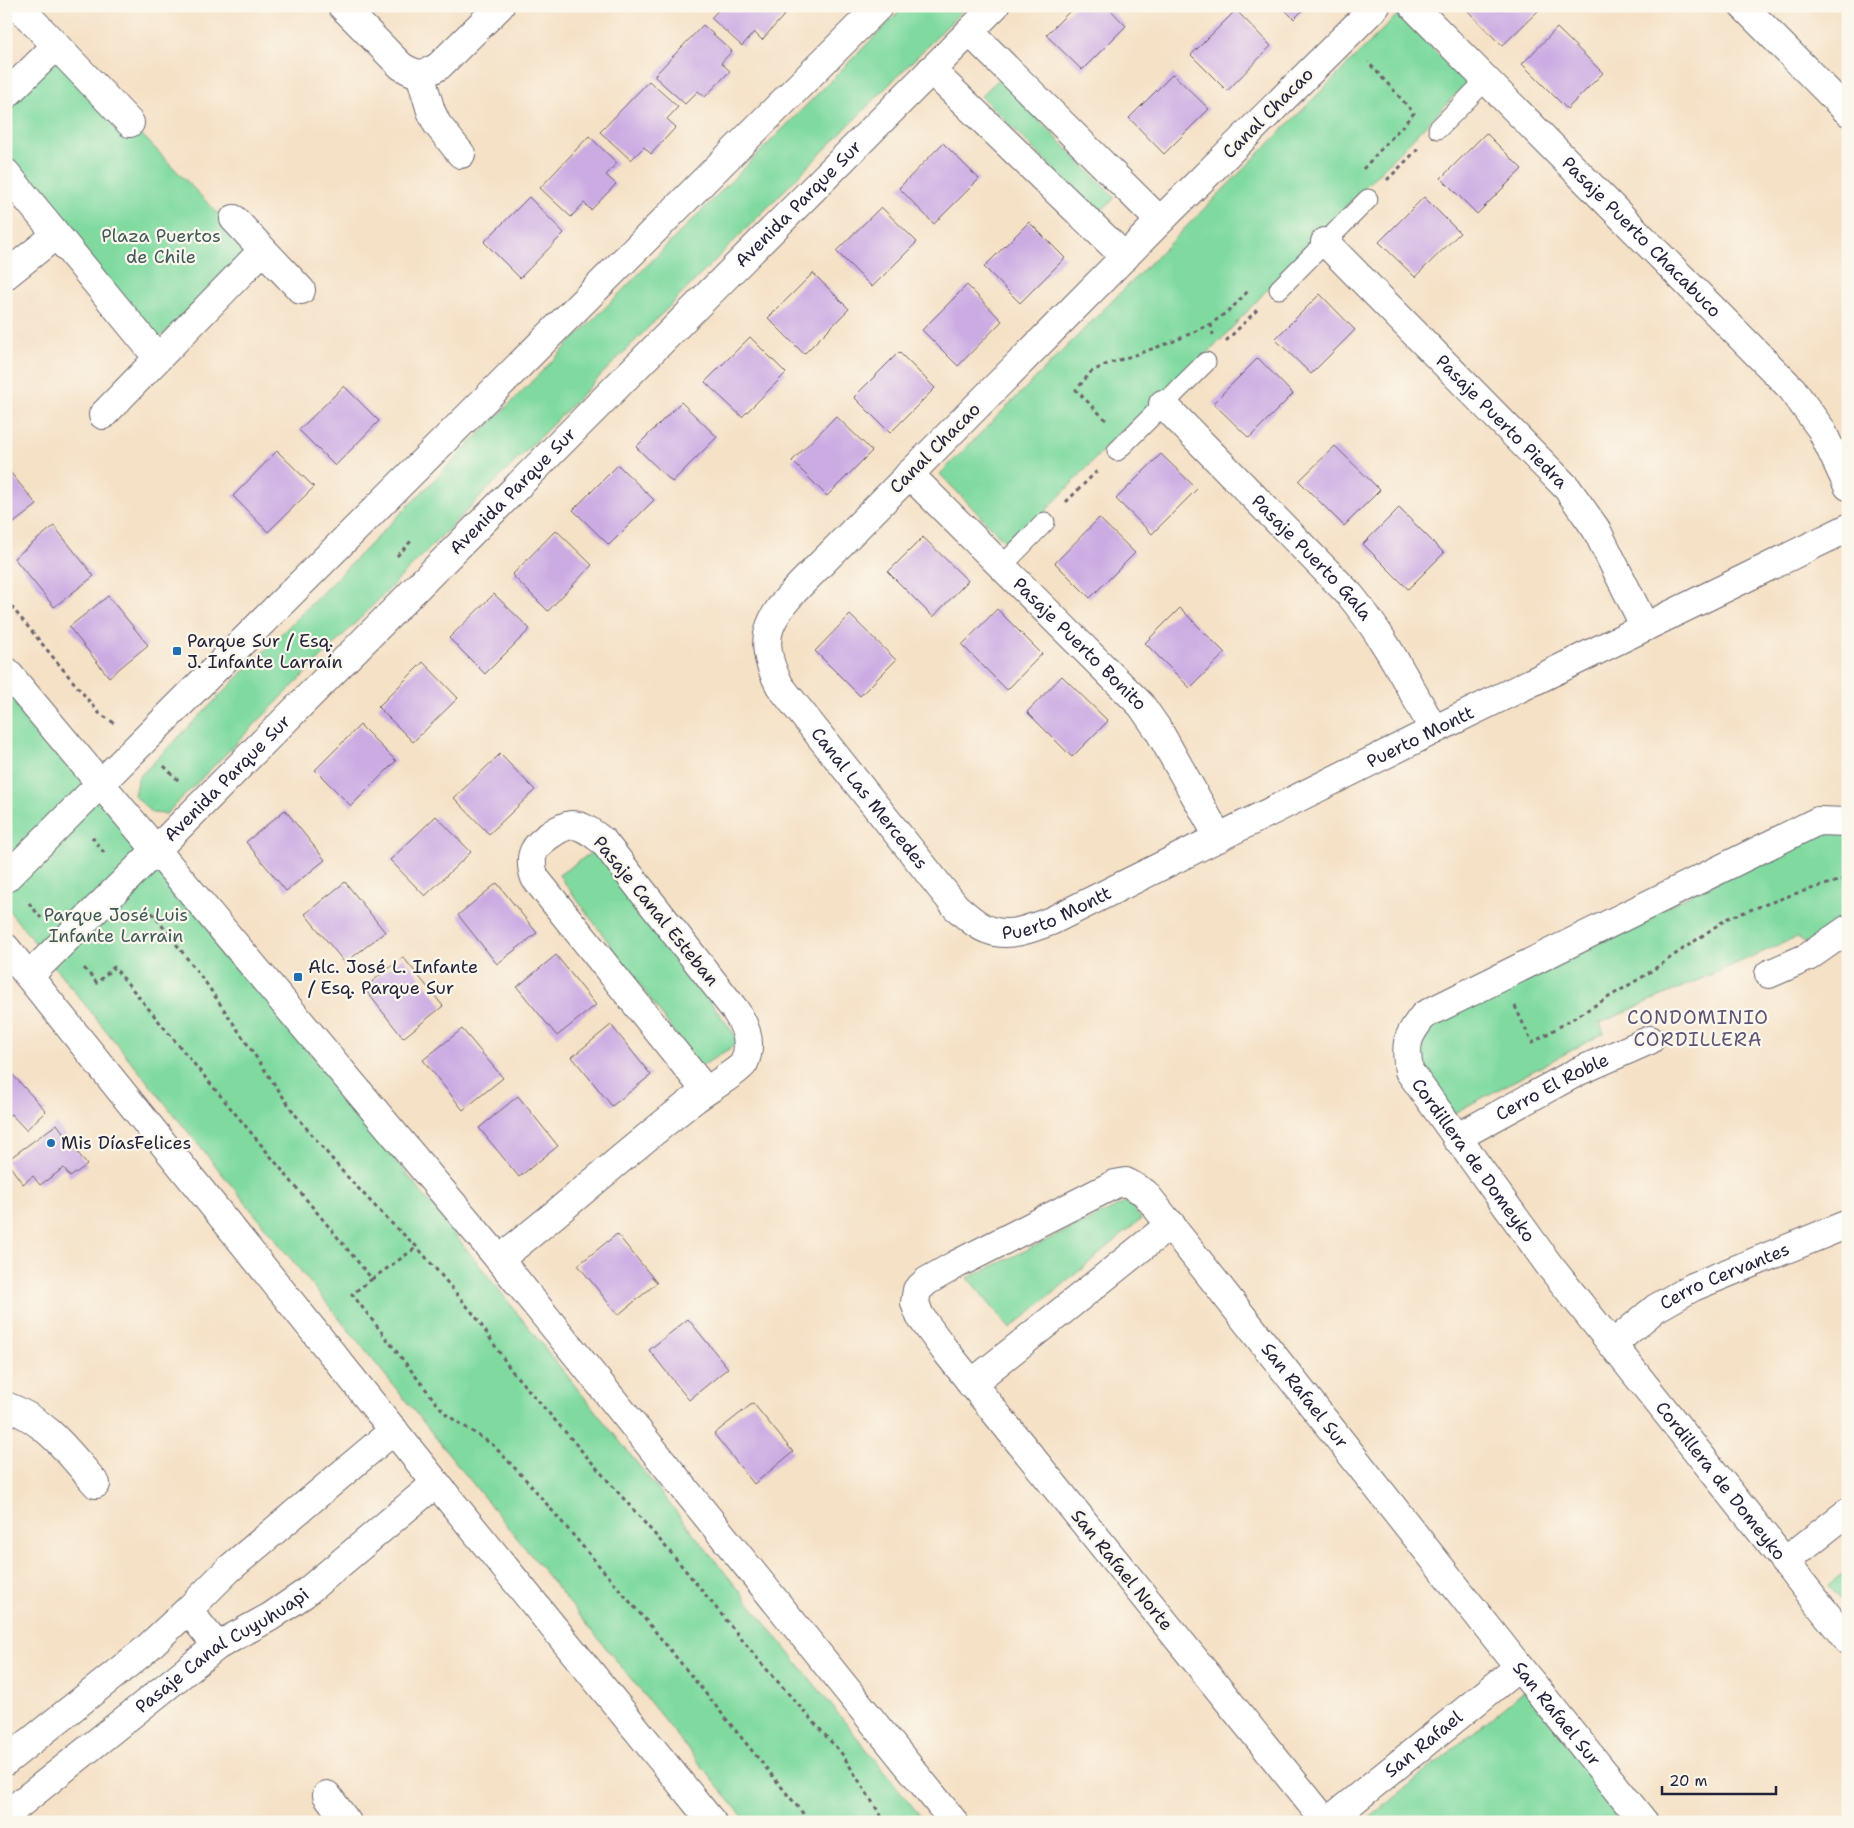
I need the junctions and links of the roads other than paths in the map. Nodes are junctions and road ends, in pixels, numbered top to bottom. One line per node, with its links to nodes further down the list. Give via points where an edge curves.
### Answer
1 (342, 6): 12 (street, via 401,66)
2 (500, 6): 12 (street, via 439,66)
3 (879, 6): 44 (street)
4 (995, 6): 9 (street, Avenida Parque Sur)
5 (1376, 6): 22 (street, Canal Chacao)
6 (1413, 6): 13 (street, Pasaje Puerto Chacabuco)
7 (1743, 6): 15 (street)
8 (22, 10): 10 (street)
9 (970, 32): 11 (street, Avenida Parque Sur); 22 (street)
10 (56, 46): 14 (street); 16 (street)
11 (932, 70): 26 (street); 47 (street, Avenida Parque Sur)
12 (420, 74): 18 (street, via 430,111)
13 (1486, 80): 17 (lane); 36 (street, Pasaje Puerto Chacabuco, via 1792,389 1821,429)
14 (6, 95)
15 (1848, 112)
16 (130, 123)
17 (1438, 129)
18 (461, 154)
19 (6, 173): 23 (street)
20 (1368, 198): 24 (lane)
21 (234, 219): 25 (street)
22 (1160, 220): 26 (street, Canal Chacao)
23 (56, 236): 27 (street); 30 (street)
24 (1324, 242): 28 (lane); 40 (street, Pasaje Puerto Piedra, via 1567,488 1596,529)
25 (263, 250): 29 (street); 30 (street)
26 (1125, 257): 35 (street, Canal Chacao)
27 (6, 275)
28 (1279, 289)
29 (301, 290)
30 (158, 358): 33 (street)
31 (1206, 362): 32 (lane)
32 (1163, 404): 34 (lane); 43 (street, Pasaje Puerto Gala, via 1350,595 1380,636)
33 (103, 415)
34 (1117, 451)
35 (910, 474): 39 (street, Pasaje Puerto Bonito); 41 (street, Canal Chacao, via 786,600 773,620)
36 (1848, 486)
37 (1045, 522): 39 (lane)
38 (1848, 528): 40 (street, Puerto Montt)
39 (1002, 566): 46 (street, Pasaje Puerto Bonito, via 1141,705 1160,731)
40 (1645, 627): 43 (street, Puerto Montt)
41 (767, 651): 50 (street, Canal Las Mercedes, via 770,667 780,686 956,907)
42 (6, 671): 44 (street)
43 (1434, 730): 46 (street, Puerto Montt)
44 (101, 784): 47 (street); 48 (street)
45 (1848, 822): 56 (street, Cordillera de Domeyko, via 1818,821 1424,1015 1414,1027 1405,1048 1409,1071)
46 (1219, 838): 50 (street, Puerto Montt, via 1051,921 1020,931)
47 (157, 849): 53 (street, Avenida Parque Sur); 59 (street)
48 (6, 878)
49 (1848, 929): 52 (street, via 1808,957)
50 (989, 931)
51 (6, 948): 53 (street)
52 (1769, 974)
53 (29, 976): 64 (street)
54 (1650, 1040): 56 (street, Cerro El Roble, via 1577,1072)
55 (706, 1091): 55 (street, Pasaje Canal Esteban, via 743,1065 748,1051 743,1022 603,841 588,830 571,825 561,828 540,841 535,849 531,867 535,878); 59 (street, Pasaje Canal Esteban)
56 (1456, 1138): 61 (street, Cordillera de Domeyko, via 1549,1265)
57 (1171, 1224): 60 (street, San Rafael Sur, via 1136,1186 1126,1182 1115,1184 928,1280 917,1290 915,1302); 62 (street); 72 (street, San Rafael Sur)
58 (1848, 1224): 61 (street, Cerro Cervantes, via 1693,1287 1656,1308)
59 (499, 1258): 78 (street)
60 (920, 1316): 62 (street, San Rafael Norte)
61 (1612, 1344): 68 (street, Cordillera de Domeyko)
62 (972, 1384): 79 (street, San Rafael Norte)
63 (6, 1406): 66 (street, via 27,1414 42,1425)
64 (394, 1430): 65 (street); 69 (street, via 229,1568)
65 (436, 1483): 71 (street, Pasaje Canal Cuyuhuapi, via 304,1594); 77 (street)
66 (96, 1484)
67 (1848, 1512): 68 (street)
68 (1784, 1562): 70 (street, Cordillera de Domeyko)
69 (188, 1610): 71 (street); 73 (street, via 144,1651)
70 (1848, 1642)
71 (217, 1646): 75 (street, Pasaje Canal Cuyuhuapi)
72 (1519, 1667): 79 (street, San Rafael); 80 (street, San Rafael Sur)
73 (6, 1761)
74 (327, 1794): 76 (street)
75 (6, 1815)
76 (347, 1822)
77 (712, 1822)
78 (954, 1822)
79 (1327, 1822)
80 (1644, 1822)

